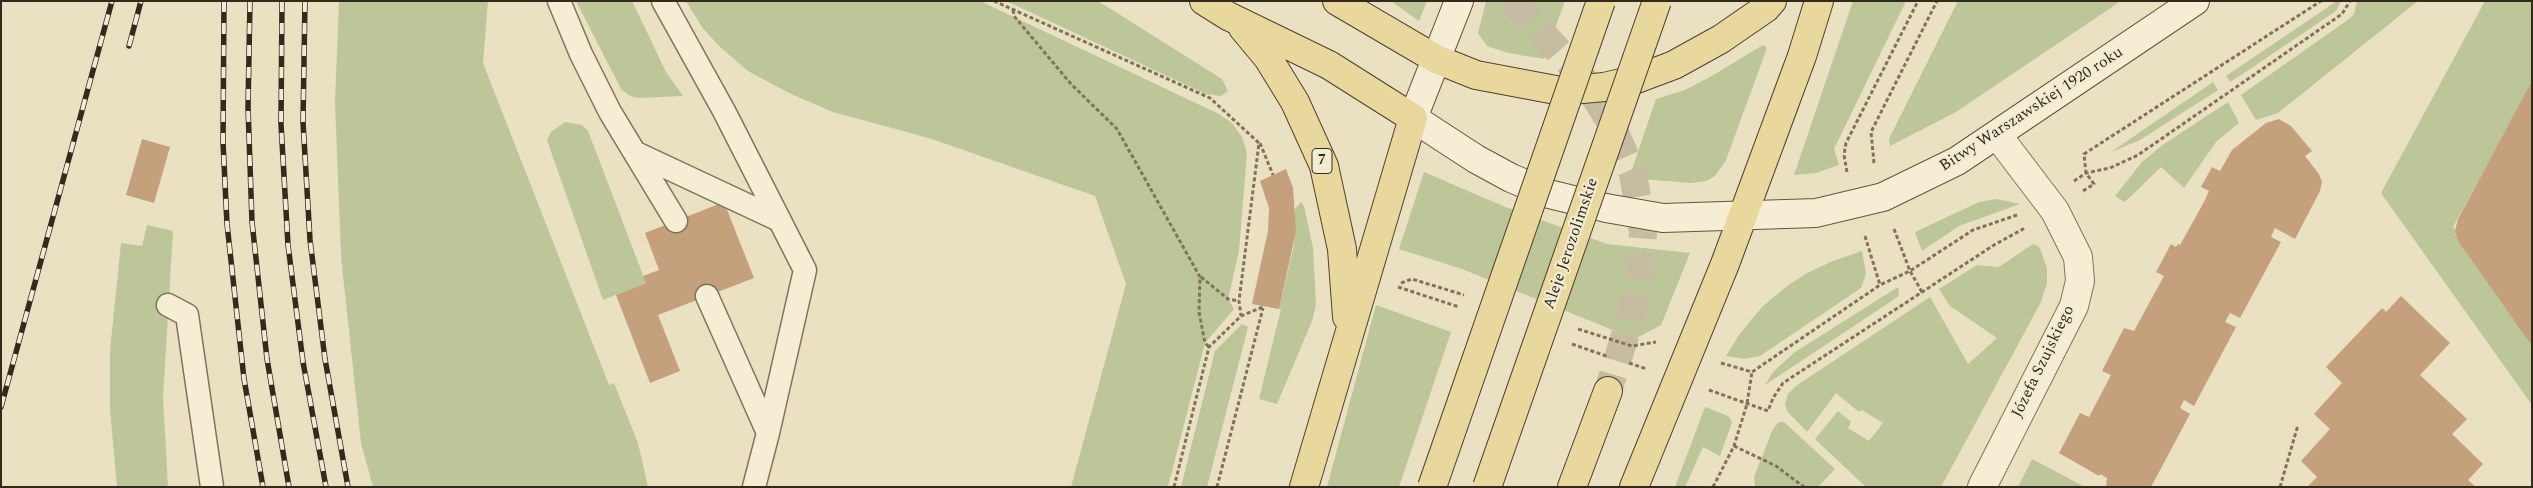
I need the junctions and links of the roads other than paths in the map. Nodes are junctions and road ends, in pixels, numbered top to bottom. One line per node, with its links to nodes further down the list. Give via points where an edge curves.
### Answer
1 (559, 1): 15 (lane, via 580,54)
2 (663, 1): 17 (lane)
3 (1204, 1): 11 (main road, 7)
4 (1336, 1): 12 (main road)
5 (1459, 1): 12 (main road)
6 (1601, 1): 27 (main road, bridge)
7 (1657, 1): 28 (main road, Aleje Jerozolimskie, bridge)
8 (1772, 1): 12 (main road, via 1721,39 1674,65 1604,87 1561,92 1476,75)
9 (1819, 1): 16 (main road)
10 (2195, 1): 14 (main road, Bitwy Warszawskiej 1920 roku)
11 (1228, 16): 13 (main road, via 1329,65); 21 (main road, 7, via 1250,35 1268,58 1295,102 1324,166 1342,248)
12 (1436, 59): 13 (main road)
13 (1413, 118): 16 (main road, Bitwy Warszawskiej 1920 roku, via 1476,160 1549,194 1663,218); 21 (main road)
14 (1998, 136): 16 (main road, Bitwy Warszawskiej 1920 roku, via 1957,161 1883,197 1816,213); 31 (main road, Józefa Szujskiego, via 2054,211 2078,257 2080,281 2074,306)
15 (636, 153): 17 (lane); 18 (lane)
16 (1743, 217): 30 (main road)
17 (779, 220): 23 (lane, via 805,270)
18 (676, 221)
19 (707, 296): 23 (lane)
20 (168, 305): 24 (lane, via 187,316)
21 (1348, 333): 26 (main road, 7)
22 (1608, 391): 29 (main road)
23 (768, 433): 25 (lane)
24 (212, 487)
25 (754, 487)
26 (1304, 487)
27 (1432, 487)
28 (1487, 487)
29 (1572, 487)
30 (1634, 487)
31 (1982, 487)

